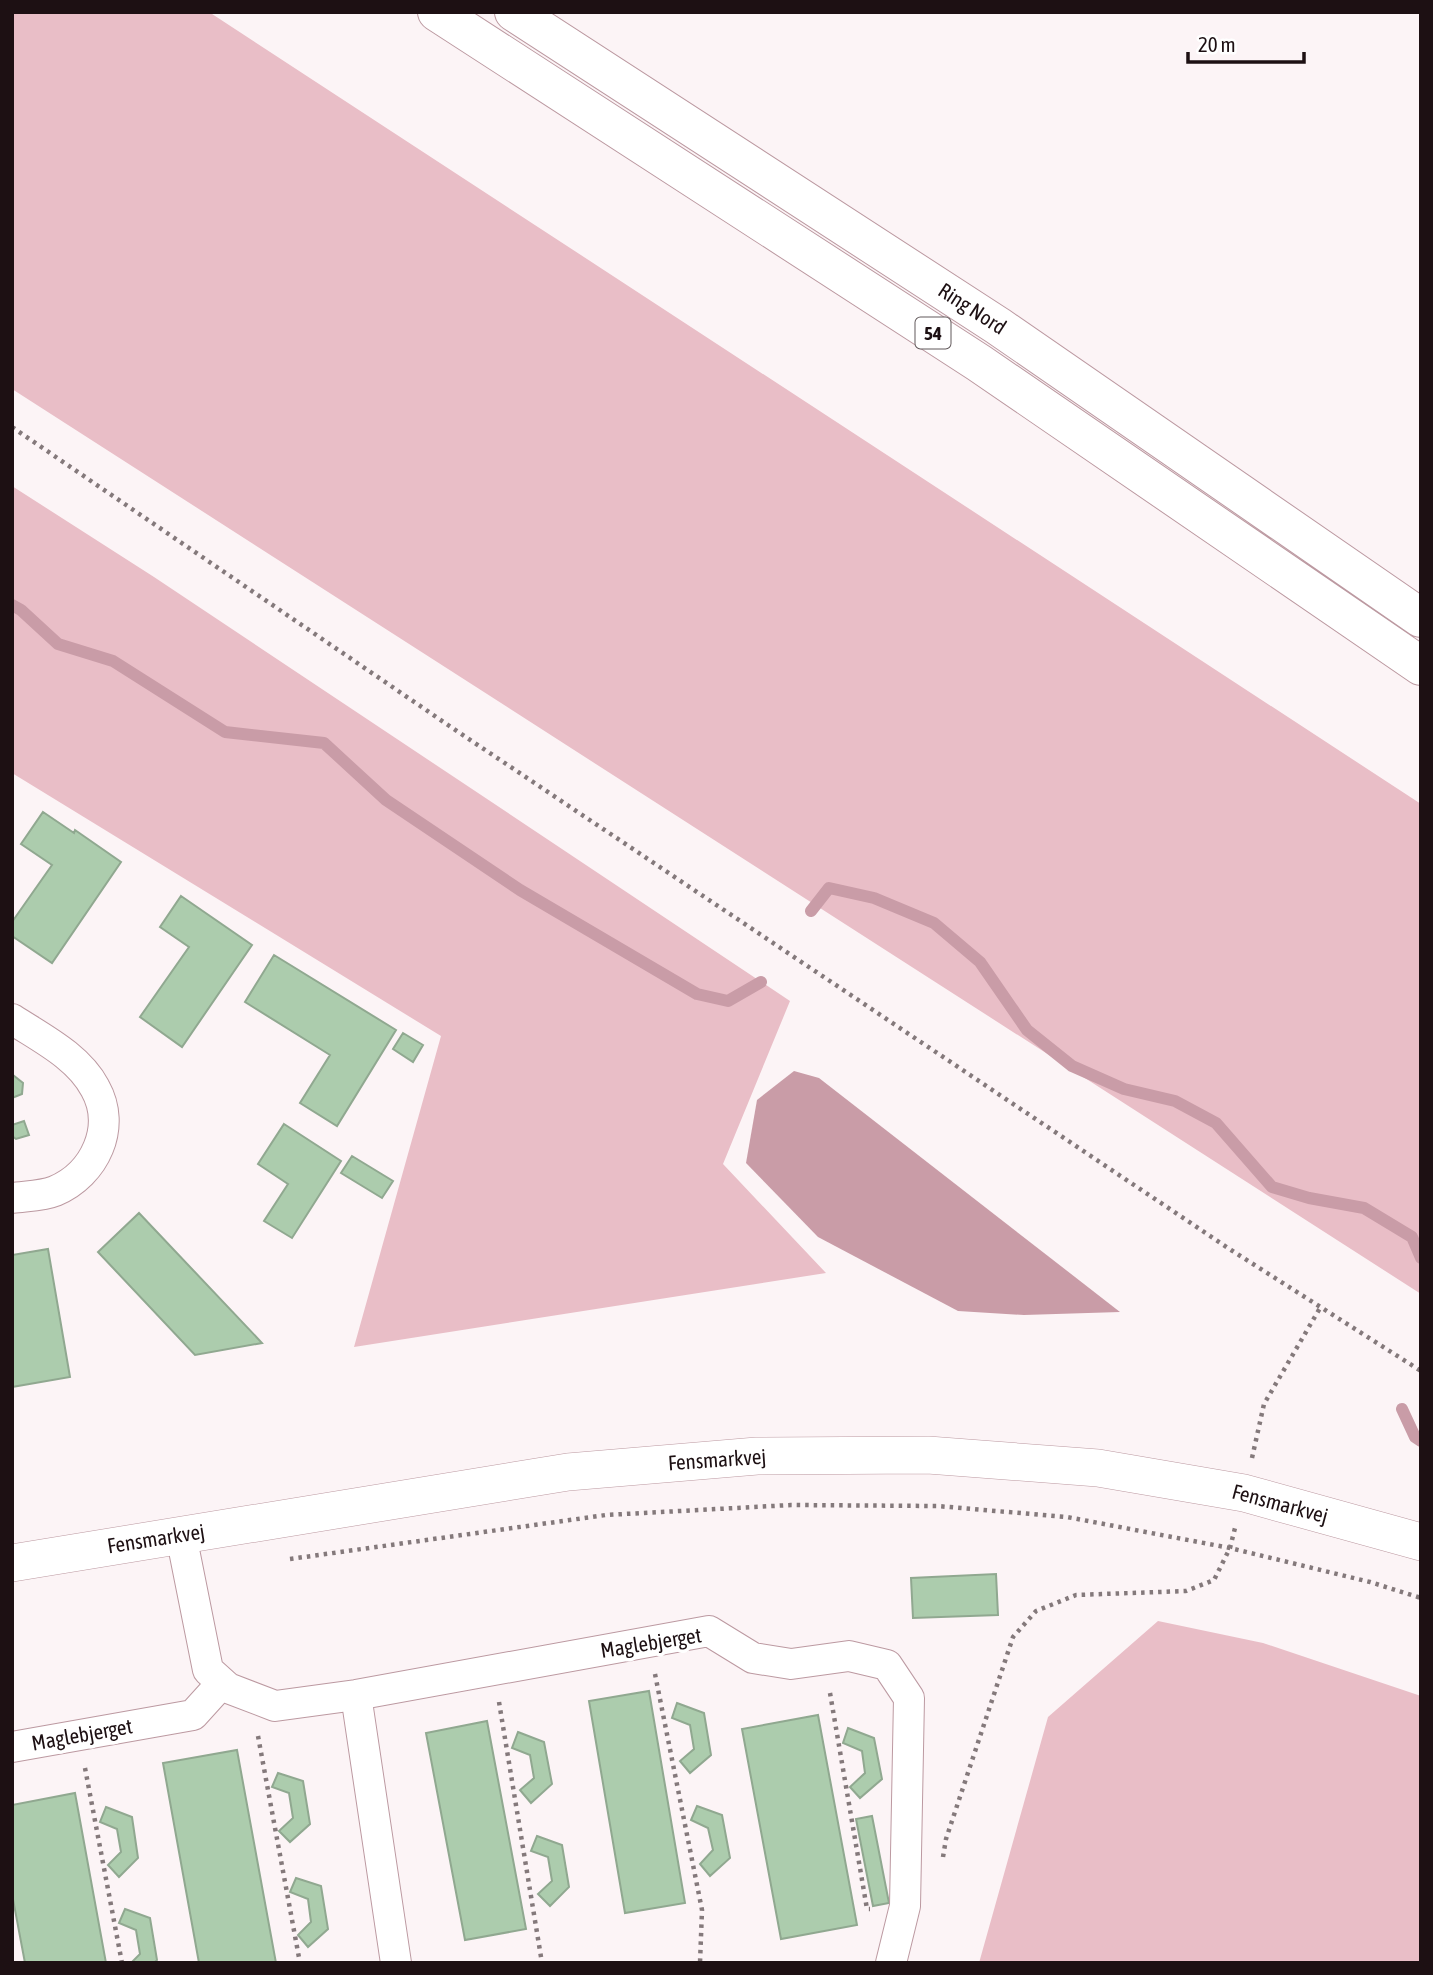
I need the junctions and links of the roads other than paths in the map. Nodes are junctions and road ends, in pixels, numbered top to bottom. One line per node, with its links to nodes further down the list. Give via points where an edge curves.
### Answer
1 (437, 12): 4 (highway, 54, via 978,363)
2 (514, 12): 3 (highway, Ring Nord / 54, via 998,326)
3 (1421, 618)
4 (1421, 666)
5 (12, 1019): 6 (street, via 72,1059 95,1087 105,1116 99,1149 80,1175 54,1191)
6 (12, 1198)
7 (181, 1535): 8 (street, Fensmarkvej, via 568,1472 757,1456 928,1455 1085,1467 1244,1493); 9 (street, Fensmarkvej); 10 (street, via 208,1670)
8 (1421, 1542)
9 (12, 1563)
10 (222, 1683): 11 (street, Maglebjerget, via 275,1706); 12 (street, Maglebjerget, via 193,1715)
11 (356, 1695): 13 (street); 14 (street, Maglebjerget, via 709,1631 753,1658 791,1664 849,1656 887,1665 909,1698 905,1906)
12 (12, 1747)
13 (396, 1963)
14 (891, 1963)

